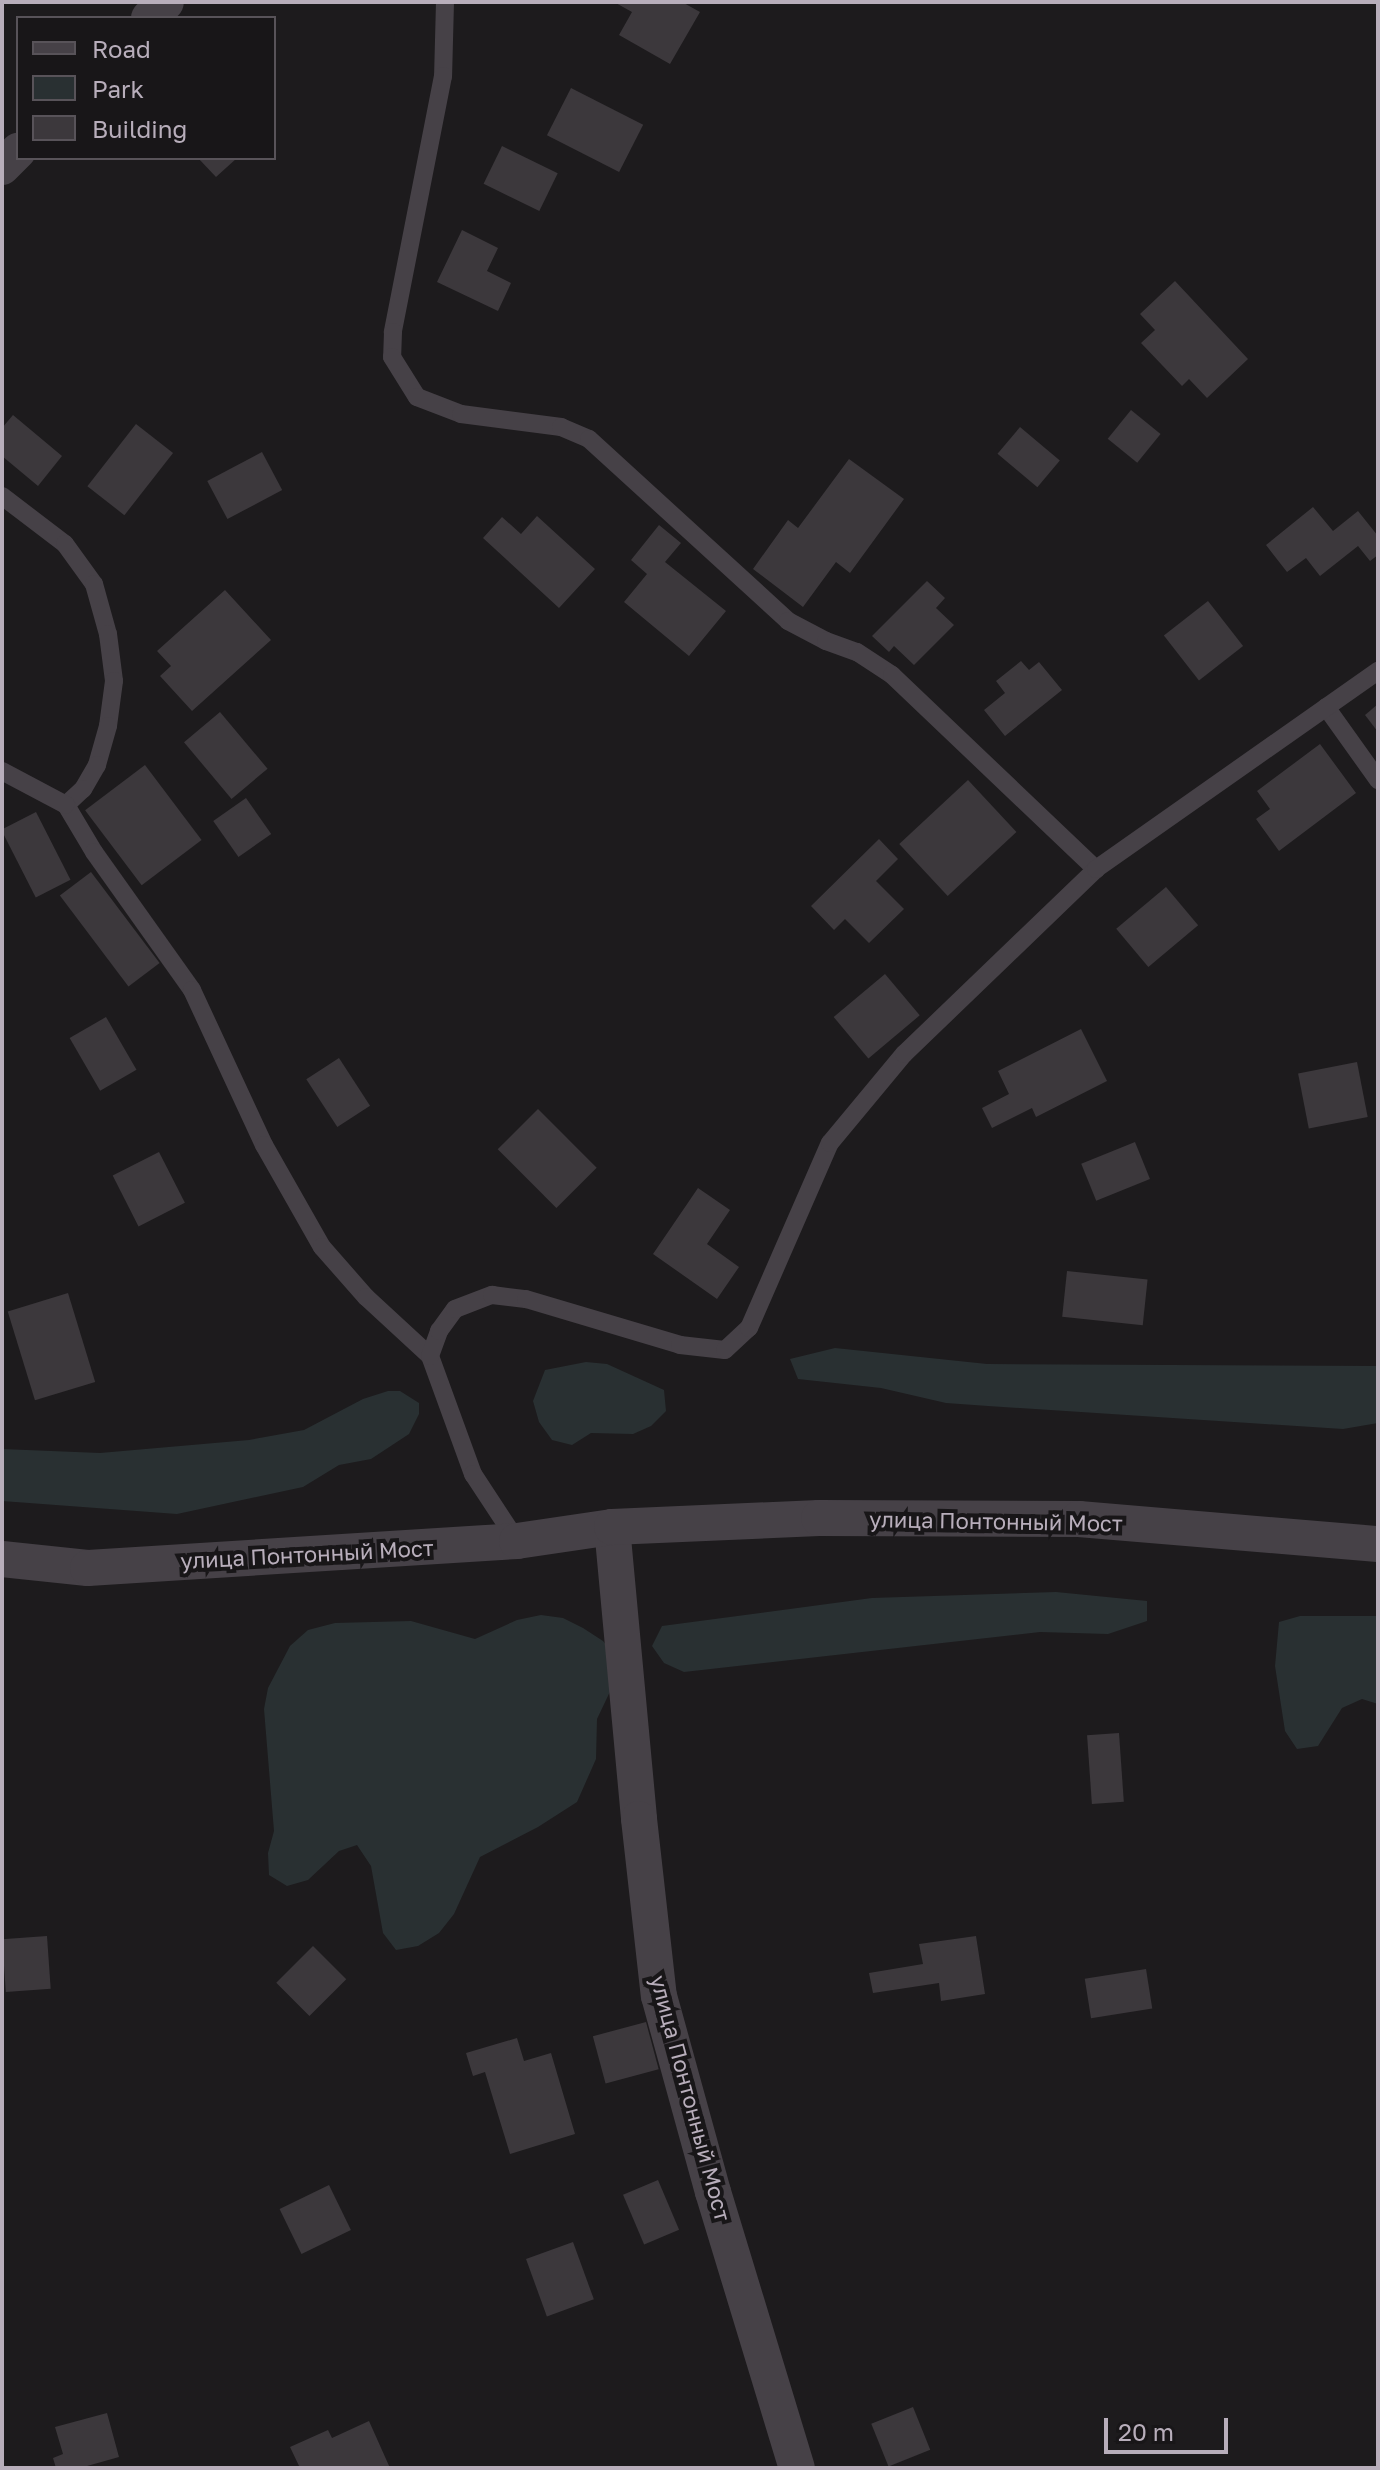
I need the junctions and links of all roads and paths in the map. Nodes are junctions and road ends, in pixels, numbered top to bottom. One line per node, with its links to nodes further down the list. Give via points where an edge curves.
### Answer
1 (166, 2): 3 (street)
2 (445, 2): 10 (lane, via 443,76 393,332 392,357 417,397 461,414 561,427 589,439 788,621 857,652 892,675)
3 (151, 16)
4 (2, 496): 9 (lane, via 65,544 94,584 108,634 114,681 108,726 97,765)
5 (1378, 671): 6 (lane)
6 (1326, 707): 8 (lane); 10 (lane)
7 (2, 771): 9 (lane)
8 (1378, 780)
9 (66, 805): 11 (lane, via 192,990 264,1145 322,1247)
10 (1096, 869): 11 (lane, via 904,1054 830,1143 749,1328 725,1350 680,1345 526,1299 492,1295 455,1309)
11 (430, 1356): 13 (lane, via 473,1474)
12 (612, 1527): 13 (street, улица Понтонный Мост); 14 (street, улица Понтонный Мост, via 819,1518 1079,1519); 16 (street, улица Понтонный Мост, via 659,1996)
13 (517, 1541): 15 (street, улица Понтонный Мост, via 88,1568)
14 (1378, 1544)
15 (2, 1559)
16 (797, 2468)

